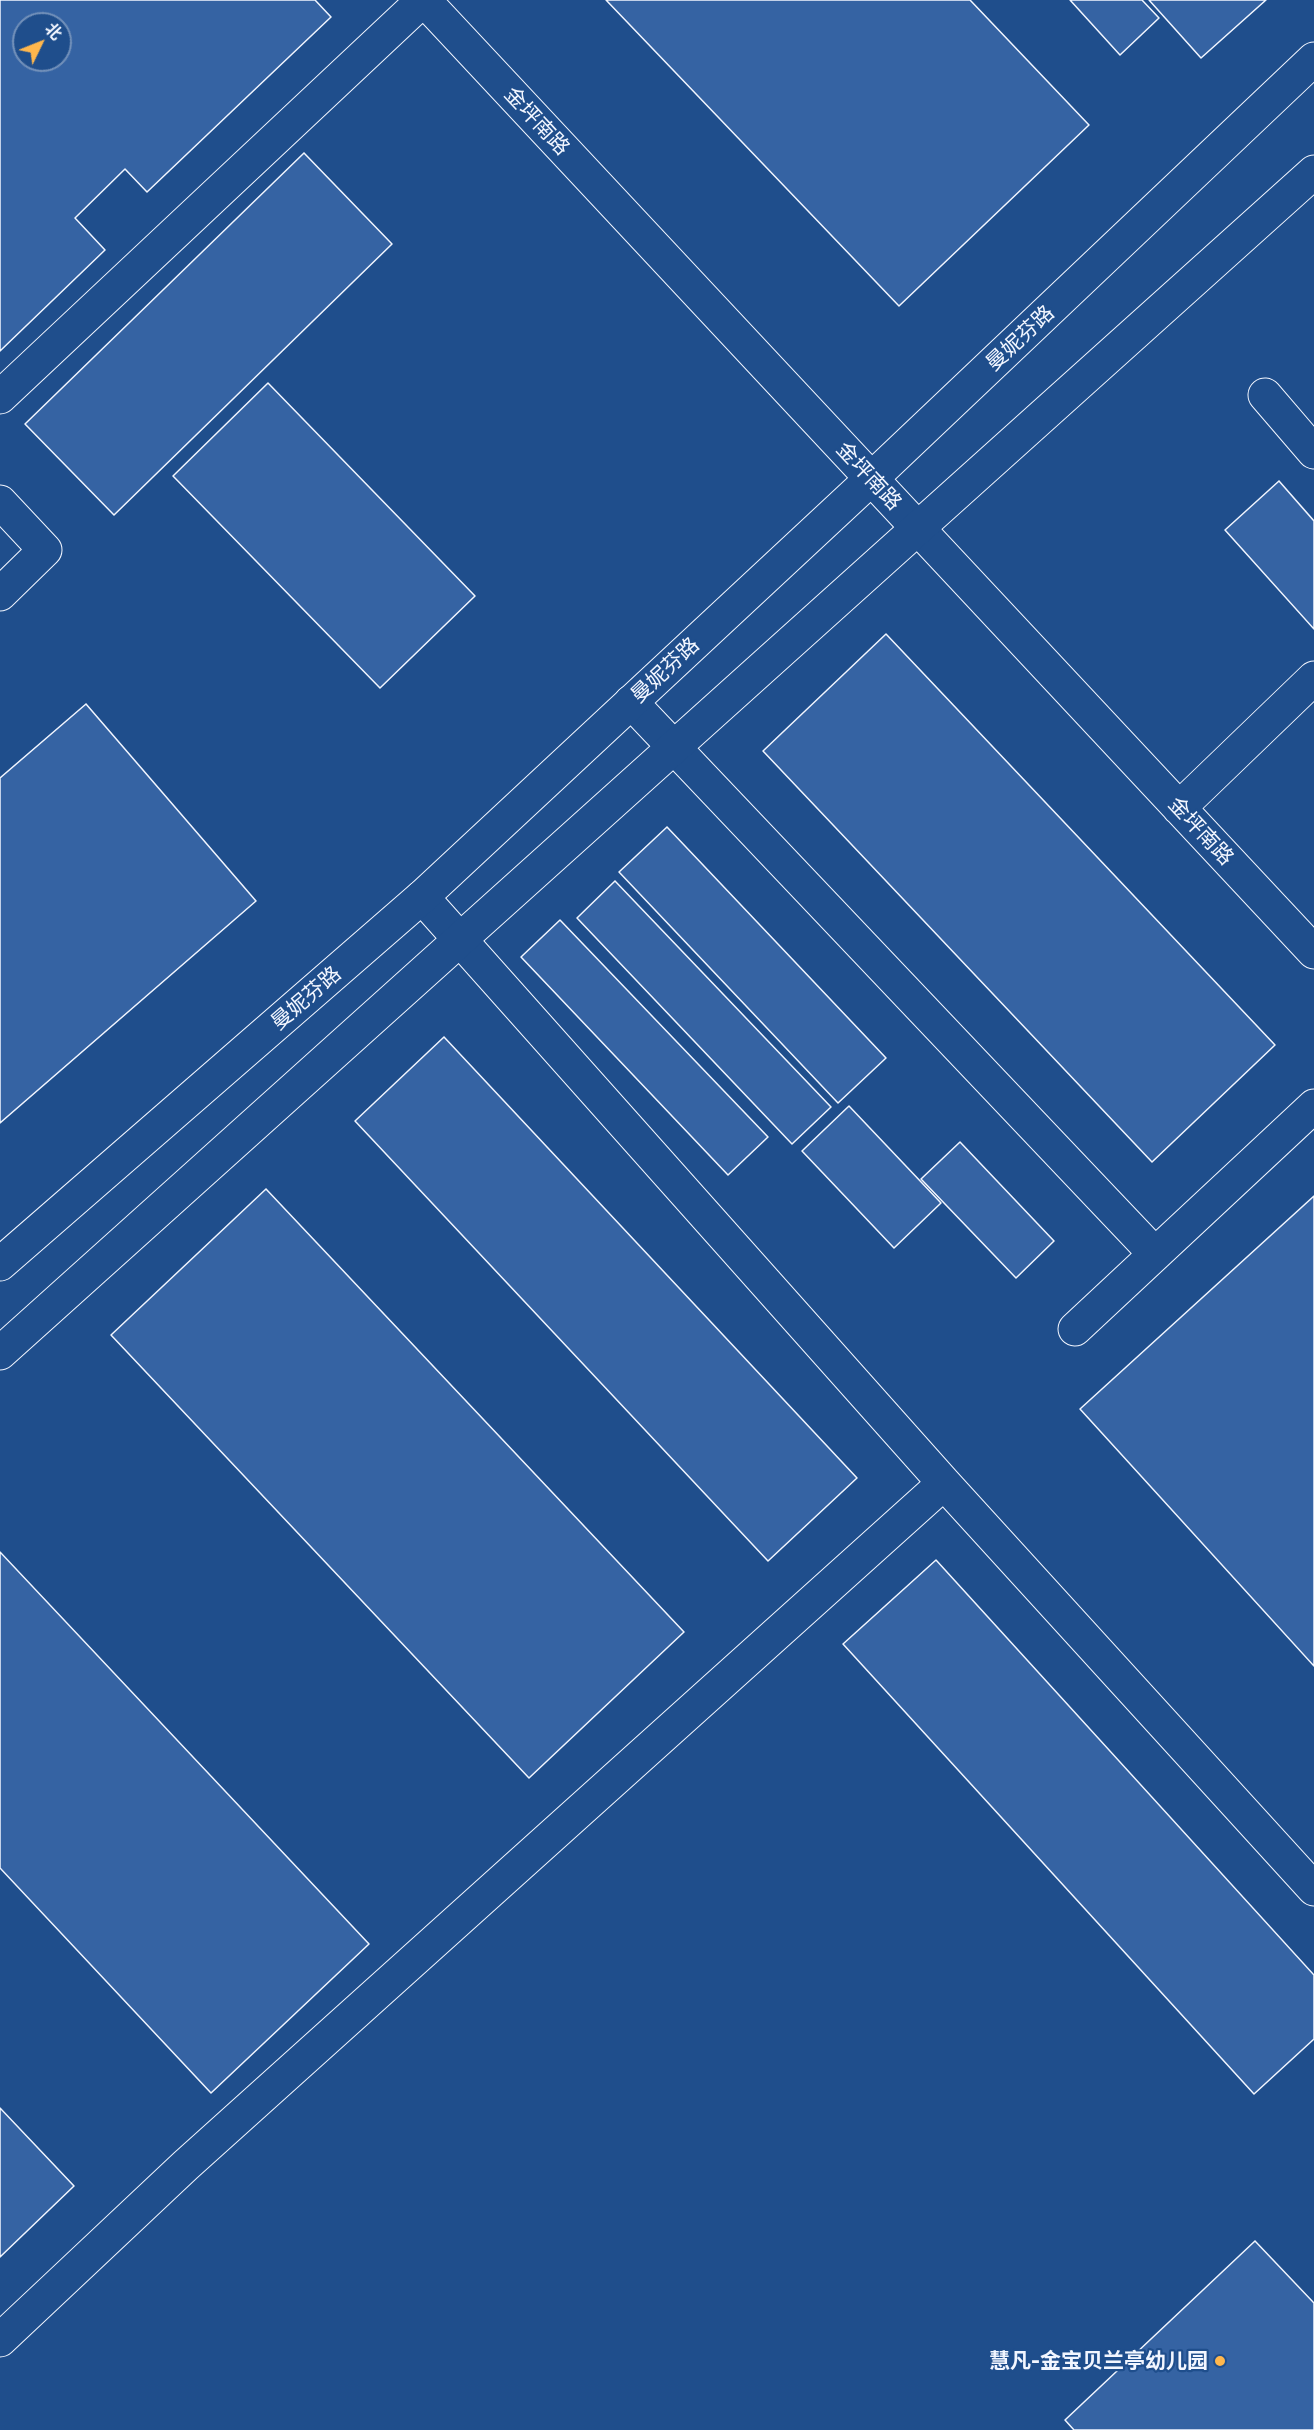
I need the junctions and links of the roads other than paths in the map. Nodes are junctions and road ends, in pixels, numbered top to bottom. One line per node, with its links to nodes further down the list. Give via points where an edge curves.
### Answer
1 (423, 0): 5 (street); 7 (street, 金坪南路)
2 (1314, 59): 7 (street, 曼妮芬路)
3 (1314, 172): 9 (street)
4 (1265, 395): 6 (street)
5 (0, 398)
6 (1314, 452)
7 (872, 479): 9 (street, 金坪南路); 12 (street, 曼妮芬路)
8 (0, 502): 10 (street, via 45,550)
9 (918, 528): 13 (street); 14 (street, 金坪南路)
10 (0, 594)
11 (1314, 678): 14 (street)
12 (631, 702): 13 (street); 15 (street, 曼妮芬路)
13 (674, 748): 16 (street); 19 (street)
14 (1179, 808): 17 (street, 金坪南路)
15 (422, 897): 16 (street); 20 (street, 曼妮芬路)
16 (460, 940): 22 (street); 23 (street)
17 (1314, 952)
18 (1314, 1106): 19 (street)
19 (1155, 1254): 21 (street)
20 (0, 1264)
21 (1075, 1329)
22 (0, 1353)
23 (944, 1483): 24 (street); 25 (street, via 186,2165)
24 (1314, 1889)
25 (0, 2340)

